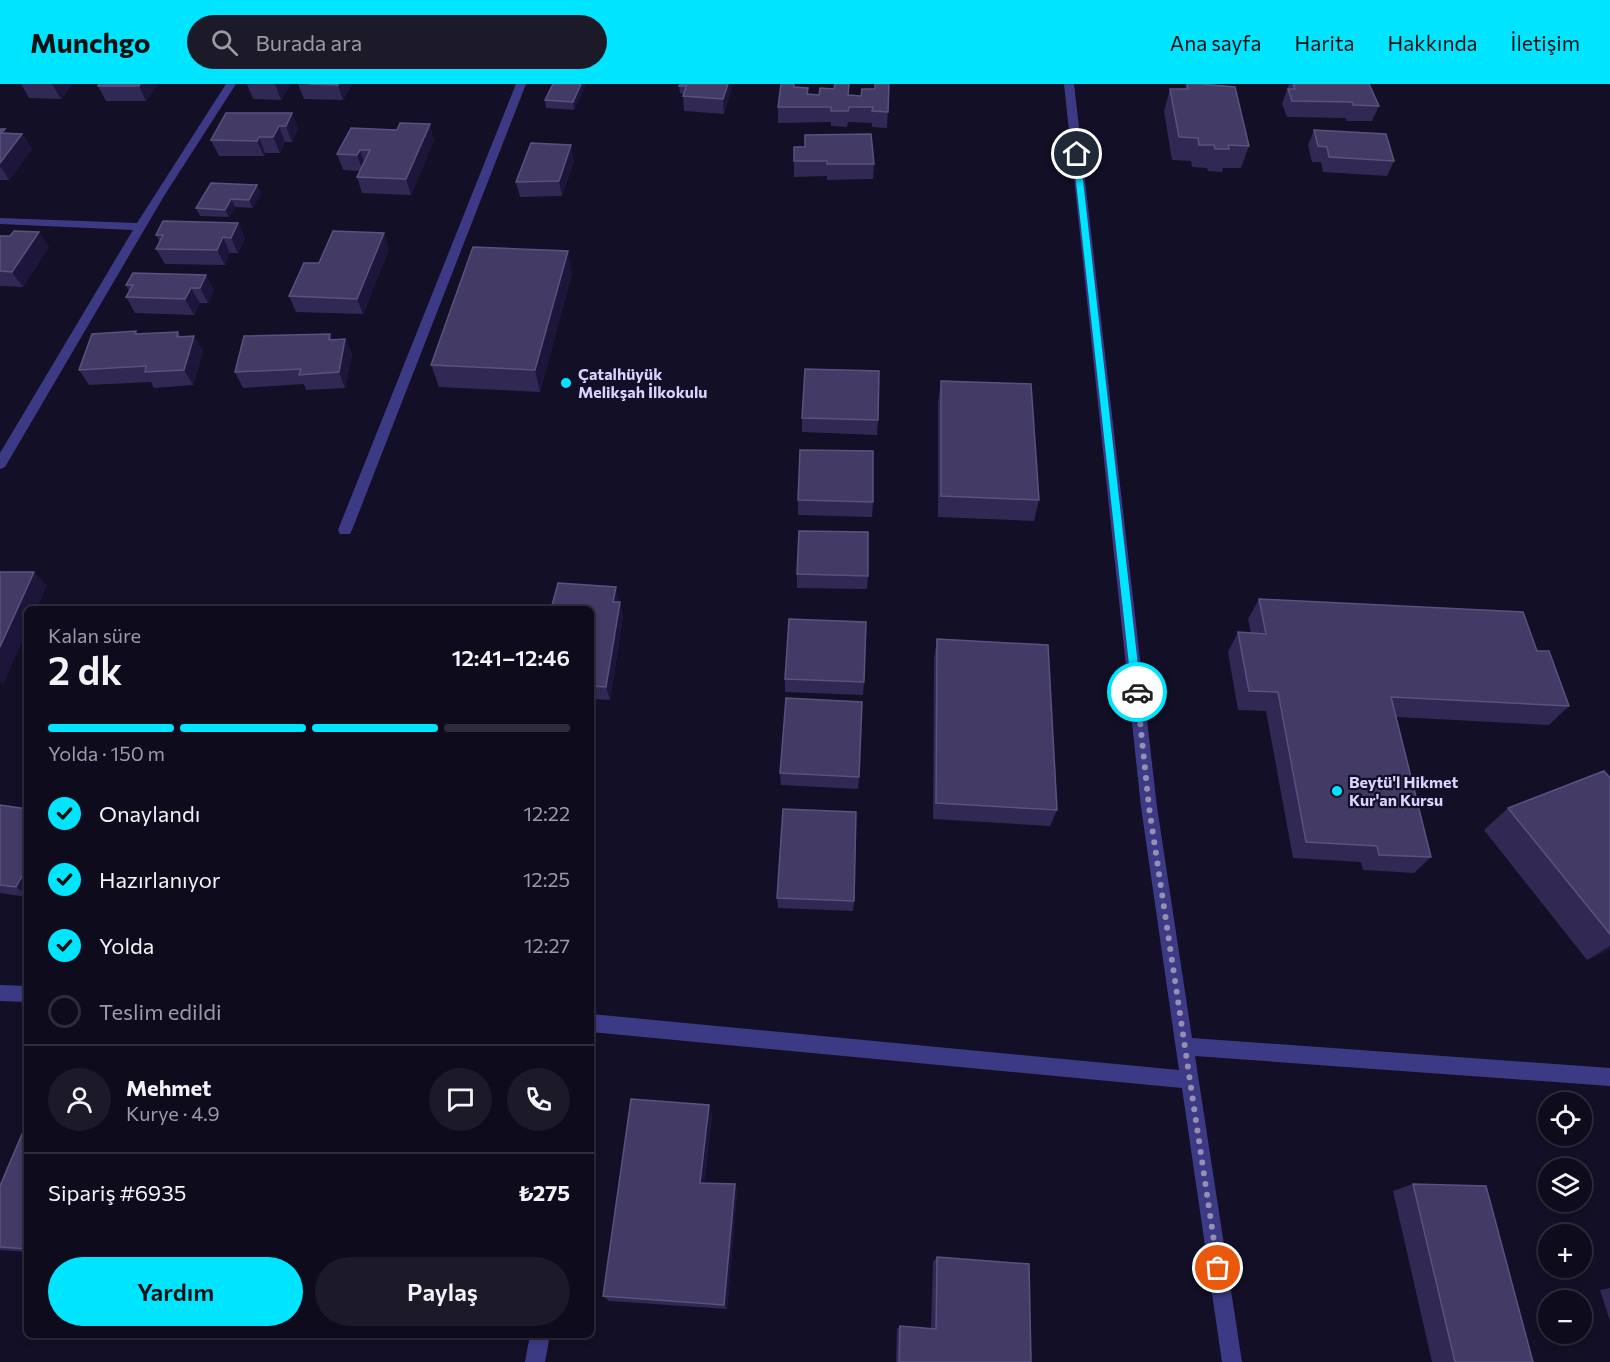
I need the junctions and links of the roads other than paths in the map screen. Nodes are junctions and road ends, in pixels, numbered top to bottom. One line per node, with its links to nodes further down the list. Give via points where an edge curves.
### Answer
1 (231, 84): 5 (street)
2 (521, 84): 7 (street)
3 (1069, 84): 11 (street, via 1149,807)
4 (0, 221): 5 (street)
5 (141, 227): 6 (street)
6 (0, 464)
7 (345, 530)
8 (0, 993): 9 (street)
9 (24, 994)
10 (594, 1023): 13 (street)
11 (1185, 1046): 12 (street); 13 (street)
12 (1610, 1077)
13 (1190, 1080): 16 (street)
14 (539, 1338): 15 (street)
15 (535, 1362)
16 (1232, 1362)

